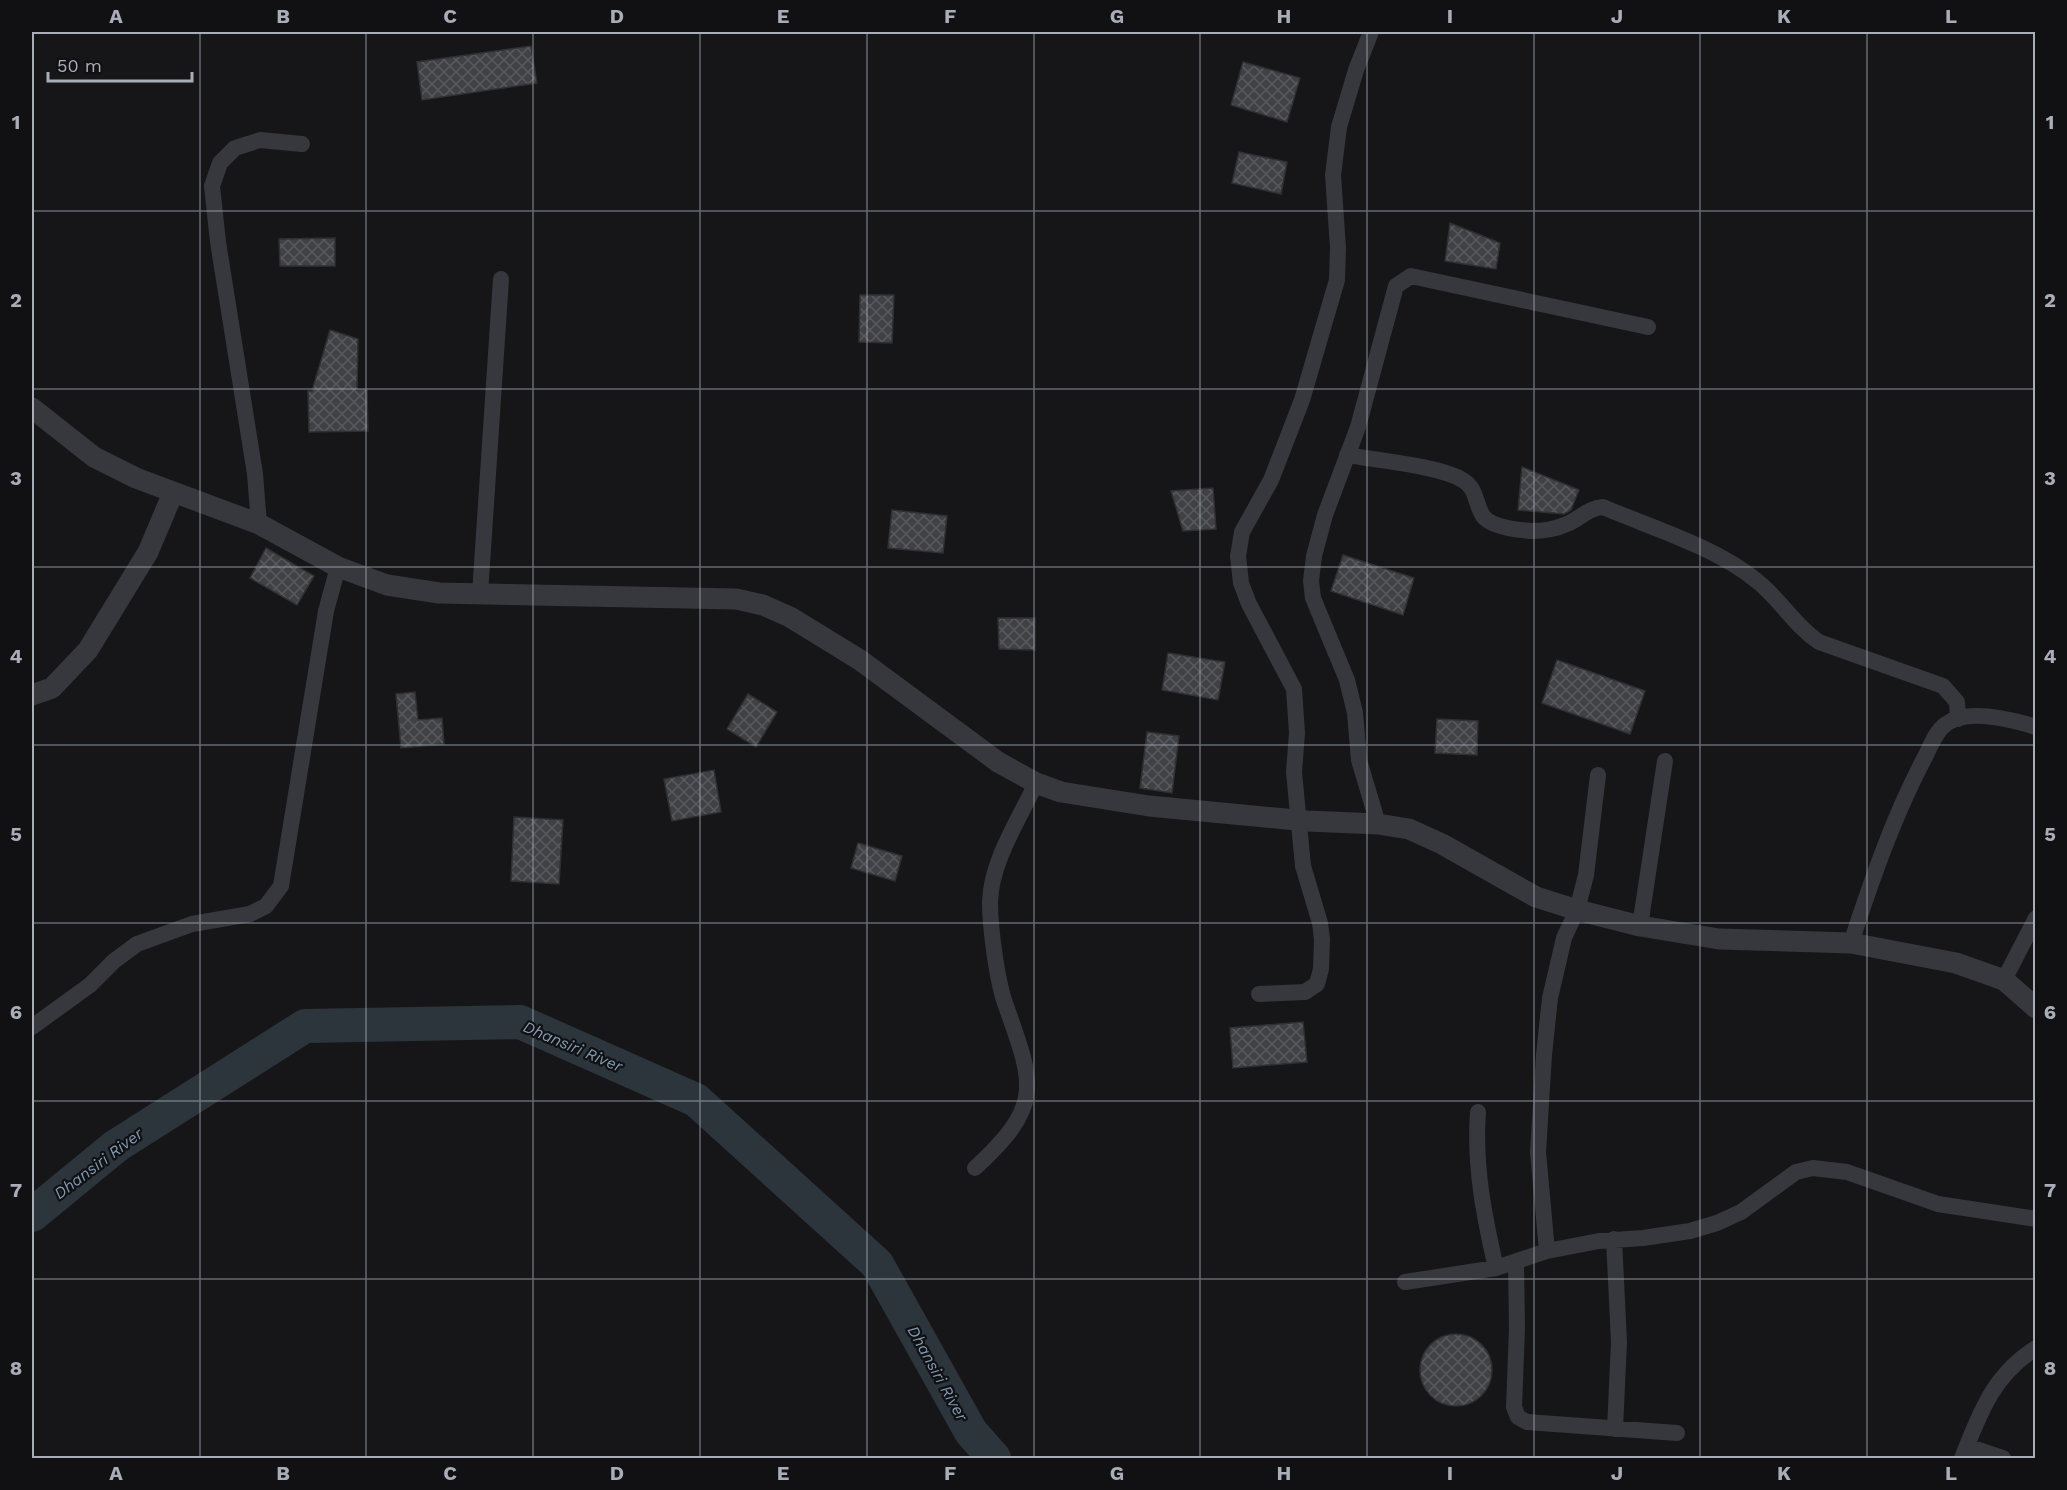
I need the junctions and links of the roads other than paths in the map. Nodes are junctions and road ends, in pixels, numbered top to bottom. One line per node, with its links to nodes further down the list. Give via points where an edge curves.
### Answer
1 (1371, 32): 17 (street, via 1338,137 1333,175 1337,280 1302,400 1271,480 1242,532 1238,556 1241,583 1249,604 1294,689 1294,772)
2 (302, 144): 8 (street, via 260,140 235,148 220,163 212,186)
3 (501, 279): 10 (street)
4 (1648, 327): 6 (street, via 1411,276 1396,286)
5 (32, 408): 7 (street, via 94,457)
6 (1347, 455): 12 (street, via 1436,471 1463,480 1473,489 1484,517 1491,523 1529,531 1566,525 1592,508 1604,507 1717,556 1756,580 1804,632 1819,642 1943,686 1958,702); 18 (street, via 1314,556 1312,598 1347,680)
7 (173, 493): 8 (street); 11 (street, via 148,552 88,650 52,688)
8 (259, 524): 9 (street)
9 (339, 567): 10 (street, via 413,591); 26 (street, via 326,611 281,886 266,906 250,914 192,924 137,944 90,985)
10 (480, 594): 16 (street, via 736,599 763,605 860,660 998,762)
11 (32, 695)
12 (1958, 719): 13 (street, via 2005,717); 22 (street, via 1946,723 1912,780)
13 (2036, 727)
14 (1665, 762): 21 (street)
15 (1598, 775): 19 (street, via 1586,874)
16 (1036, 783): 17 (street, via 1061,792 1149,806); 28 (street, via 1002,853 990,902 1005,1004 1028,1082 1026,1101 1005,1140)
17 (1303, 820): 18 (street); 24 (street, via 1303,866 1320,923 1321,969 1317,984 1305,992)
18 (1369, 823): 19 (street, via 1409,829 1442,843 1536,897)
19 (1577, 910): 21 (street); 31 (street, via 1564,938 1551,998 1539,1099 1538,1152)
20 (2036, 918): 23 (street)
21 (1640, 927): 22 (street, via 1719,939)
22 (1851, 943): 23 (street, via 1956,963)
23 (2004, 980): 25 (street)
24 (1259, 994)
25 (2036, 1008)
26 (32, 1027)
27 (1478, 1112): 33 (street, via 1479,1180)
28 (975, 1168)
29 (2036, 1219): 30 (street, via 1938,1204 1847,1172 1813,1168 1796,1172 1741,1212 1717,1223 1643,1238)
30 (1614, 1239): 31 (street); 36 (street, via 1619,1342)
31 (1547, 1251): 32 (street)
32 (1516, 1262): 33 (street); 36 (street, via 1514,1407 1518,1417 1527,1422)
33 (1496, 1268): 34 (street)
34 (1405, 1282)
35 (2036, 1348): 38 (street, via 2013,1363 1995,1385)
36 (1615, 1429): 37 (street)
37 (1677, 1433)
38 (1964, 1452): 39 (street)
39 (2003, 1458)

